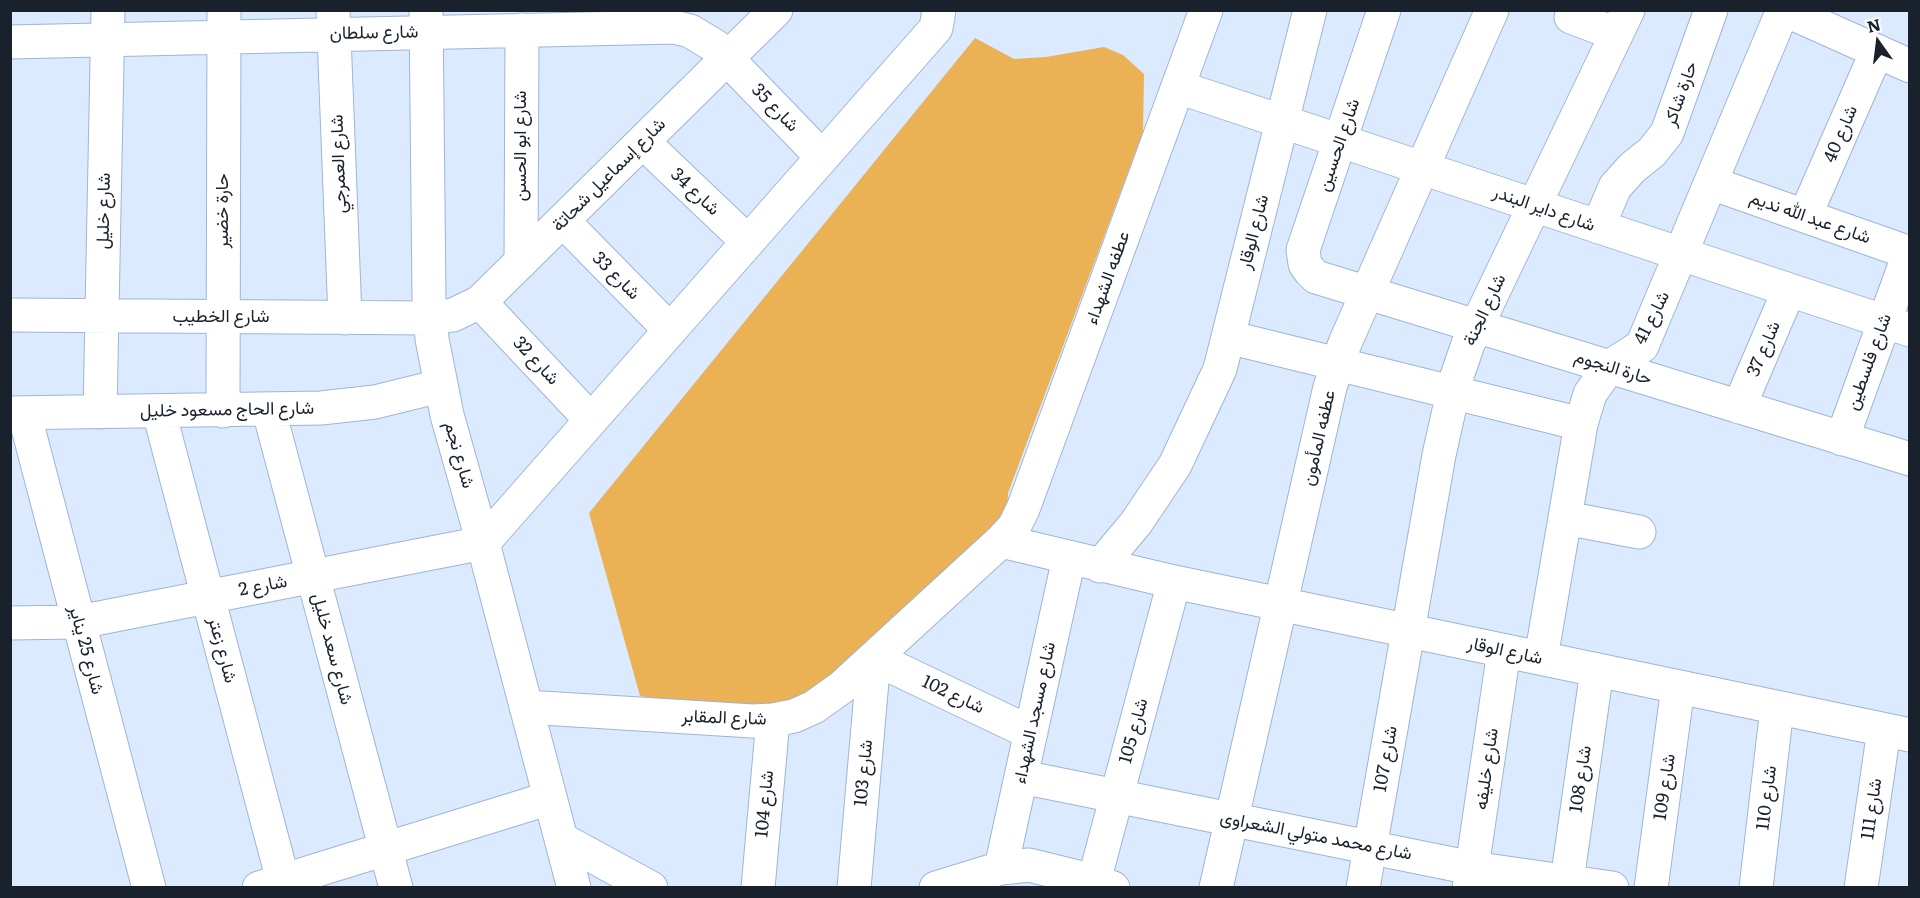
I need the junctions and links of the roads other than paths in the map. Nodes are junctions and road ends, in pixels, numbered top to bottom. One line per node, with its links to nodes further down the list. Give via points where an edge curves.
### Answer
1 (776, 10): 18 (street, شارع إسماعيل شحاتة)
2 (939, 10): 24 (street, via 936,28)
3 (1206, 10): 20 (street, عطفه الشهداء)
4 (1310, 10): 21 (street, شارع الوقار)
5 (1384, 10): 22 (street, شارع الحسين)
6 (1492, 10): 25 (street, عطفه المأمون)
7 (1712, 10): 30 (street, حارة شاكر, via 1667,133 1615,187)
8 (1784, 10): 17 (street); 26 (street, شارع 41)
9 (1571, 17): 12 (street)
10 (426, 21): 11 (street, شارع سلطان); 15 (street, شارع سلطان); 43 (street, شارع نجم)
11 (334, 22): 13 (street, شارع سلطان); 42 (street, شارع العمرجي)
12 (1622, 22): 27 (street, شارع الجنة)
13 (224, 24): 14 (street, شارع سلطان); 41 (street, حارة خضير)
14 (107, 25): 16 (street, شارع سلطان); 40 (street, شارع خليل)
15 (522, 30): 18 (street, شارع سلطان, via 674,27 704,38); 34 (street, شارع ابو الحسن)
16 (10, 42)
17 (1877, 51): 19 (street); 28 (street, شارع 40)
18 (727, 58): 23 (street, شارع إسماعيل شحاتة); 24 (street, شارع 35)
19 (1910, 66)
20 (1178, 87): 21 (street, شارع داير البندر); 64 (street, عطفه الشهداء, via 1023,509)
21 (1282, 122): 22 (street, شارع داير البندر); 47 (street, شارع الوقار)
22 (1340, 141): 25 (street, شارع داير البندر); 35 (street, شارع الحسين, via 1304,250 1305,264)
23 (643, 142): 29 (street, شارع إسماعيل شحاتة); 31 (street, شارع 34)
24 (822, 157): 31 (street)
25 (1423, 168): 27 (street, شارع داير البندر); 37 (street, عطفه المأمون)
26 (1712, 183): 28 (street, شارع عبد الله نديم); 33 (street, شارع 41)
27 (1534, 205): 30 (street, شارع داير البندر); 44 (street, شارع الجنة)
28 (1805, 216): 32 (street, شارع عبد الله نديم)
29 (562, 221): 34 (street, شارع إسماعيل شحاتة); 46 (street, شارع 33)
30 (1598, 227): 33 (street, شارع داير البندر)
31 (748, 242): 46 (street)
32 (1909, 252): 45 (street, شارع فلسطين)
33 (1681, 255): 36 (street, شارع داير البندر); 49 (street, شارع 41, via 1642,346)
34 (521, 262): 38 (street, شارع إسماعيل شحاتة)
35 (1316, 277): 37 (street, حارة النجوم)
36 (1789, 290): 45 (street, شارع داير البندر); 52 (street, شارع 37)
37 (1367, 293): 44 (street, حارة النجوم); 48 (street, عطفه المأمون)
38 (480, 302): 43 (street, شارع إسماعيل شحاتة, via 453,315); 58 (street, شارع 32)
39 (10, 315): 40 (street, شارع الخطيب)
40 (103, 316): 41 (street, شارع الخطيب); 55 (street, شارع خليل)
41 (223, 317): 42 (street, شارع الخطيب); 53 (street, حارة خضير)
42 (345, 318): 43 (street, شارع الخطيب)
43 (431, 318): 50 (street, شارع نجم)
44 (1476, 326): 49 (street, حارة النجوم); 51 (street, شارع الجنة)
45 (1897, 326): 60 (street, شارع فلسطين)
46 (670, 330): 58 (street)
47 (1228, 337): 48 (street); 67 (street, شارع الوقار, via 1220,369 1175,465 1136,523)
48 (1338, 364): 51 (street); 71 (street, عطفه المأمون)
49 (1609, 367): 52 (street, حارة النجوم); 59 (street, شارع 41, via 1590,394)
50 (441, 386): 54 (street, شارع الحاج مسعود خليل, via 375,402); 65 (street, شارع نجم)
51 (1453, 393): 59 (street); 74 (street, شارع الجنة)
52 (1739, 407): 60 (street, حارة النجوم)
53 (223, 411): 54 (street, شارع الحاج مسعود خليل); 56 (street, شارع الحاج مسعود خليل)
54 (269, 411): 68 (street, شارع سعد خليل)
55 (100, 412): 56 (street, شارع الحاج مسعود خليل); 57 (street, شارع الحاج مسعود خليل)
56 (159, 412): 70 (street, شارع زعتر)
57 (17, 413): 73 (street, شارع 25 يناير)
58 (591, 420): 65 (street)
59 (1581, 424): 62 (street, شارع 41)
60 (1842, 439): 61 (street, حارة النجوم)
61 (1910, 459)
62 (1565, 518): 63 (street); 77 (street, شارع 41)
63 (1639, 532)
64 (1001, 541): 66 (street, شارع الوقار); 76 (street, شارع المقابر)
65 (483, 543): 68 (street, شارع 2); 80 (street, شارع نجم)
66 (1069, 558): 67 (street, شارع الوقار); 83 (street, شارع مسجد الشهداء)
67 (1100, 566): 69 (street, شارع الوقار)
68 (313, 576): 70 (street, شارع 2); 91 (street, شارع سعد خليل)
69 (1174, 582): 71 (street, شارع الوقار); 86 (street, شارع 105)
70 (208, 597): 73 (street, شارع 2); 96 (street, شارع زعتر)
71 (1280, 604): 74 (street, شارع الوقار); 88 (street, عطفه المأمون)
72 (10, 622): 73 (street, شارع 2)
73 (79, 622): 97 (street, شارع 25 يناير)
74 (1408, 630): 75 (street, شارع الوقار); 90 (street, شارع 107)
75 (1504, 651): 77 (street, شارع الوقار); 93 (street, شارع خليفه)
76 (874, 658): 82 (street, شارع المقابر, via 828,698 794,716); 83 (street, شارع 102); 102 (street, شارع 103)
77 (1541, 658): 78 (street, شارع الوقار)
78 (1597, 670): 79 (street, شارع الوقار); 95 (street, شارع 108)
79 (1678, 687): 81 (street, شارع الوقار); 107 (street, شارع 109)
80 (526, 707): 82 (street, شارع المقابر); 87 (street, شارع نجم)
81 (1777, 708): 84 (street, شارع الوقار); 108 (street, شارع 110)
82 (773, 720): 101 (street, شارع 104)
83 (1031, 733): 85 (street, شارع مسجد الشهداء)
84 (1897, 733): 109 (street, شارع 111)
85 (1022, 777): 86 (street, شارع محمد متولي الشعراوى); 92 (street, شارع مسجد الشهداء)
86 (1117, 796): 88 (street, شارع محمد متولي الشعراوى); 94 (street, شارع 105)
87 (550, 798): 89 (street, شارع نجم); 91 (street)
88 (1231, 819): 90 (street, شارع محمد متولي الشعراوى); 104 (street, عطفه المأمون)
89 (561, 839): 99 (street, شارع نجم); 100 (street)
90 (1371, 847): 93 (street, شارع محمد متولي الشعراوى); 105 (street, شارع 107)
91 (386, 848): 96 (street); 98 (street, شارع سعد خليل)
92 (1001, 868): 94 (street, via 1029,865); 103 (street)
93 (1471, 878): 95 (street, شارع محمد متولي الشعراوى)
94 (1103, 884)
95 (1566, 884): 106 (street, شارع محمد متولي الشعراوى)
96 (275, 885)
97 (149, 888)
98 (396, 888)
99 (574, 888)
100 (651, 888)
101 (758, 888)
102 (854, 888)
103 (936, 888)
104 (1216, 888)
105 (1364, 888)
106 (1612, 888)
107 (1651, 888)
108 (1756, 888)
109 (1861, 888)

